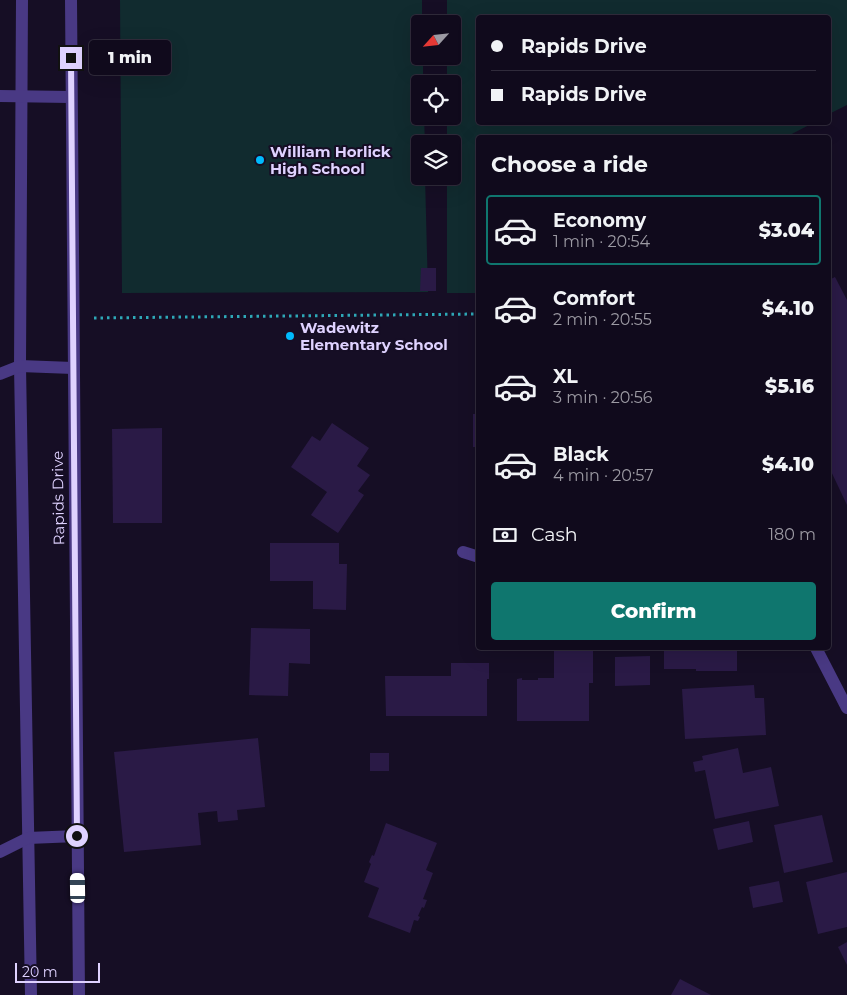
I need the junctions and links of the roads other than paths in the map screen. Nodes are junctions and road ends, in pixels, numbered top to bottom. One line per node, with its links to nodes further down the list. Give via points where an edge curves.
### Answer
1 (22, 0): 4 (street)
2 (71, 0): 5 (street, Rapids Drive)
3 (0, 96): 4 (street)
4 (22, 96): 5 (street); 6 (street)
5 (71, 97): 7 (street, Rapids Drive)
6 (20, 366): 7 (street); 8 (street); 14 (street)
7 (73, 368): 13 (street, Rapids Drive)
8 (0, 374)
9 (463, 552): 10 (street)
10 (476, 556)
11 (817, 650): 12 (street)
12 (847, 708)
13 (77, 836): 14 (street); 17 (street, Rapids Drive)
14 (28, 838): 15 (street); 16 (street)
15 (0, 852)
16 (31, 995)
17 (79, 995)

